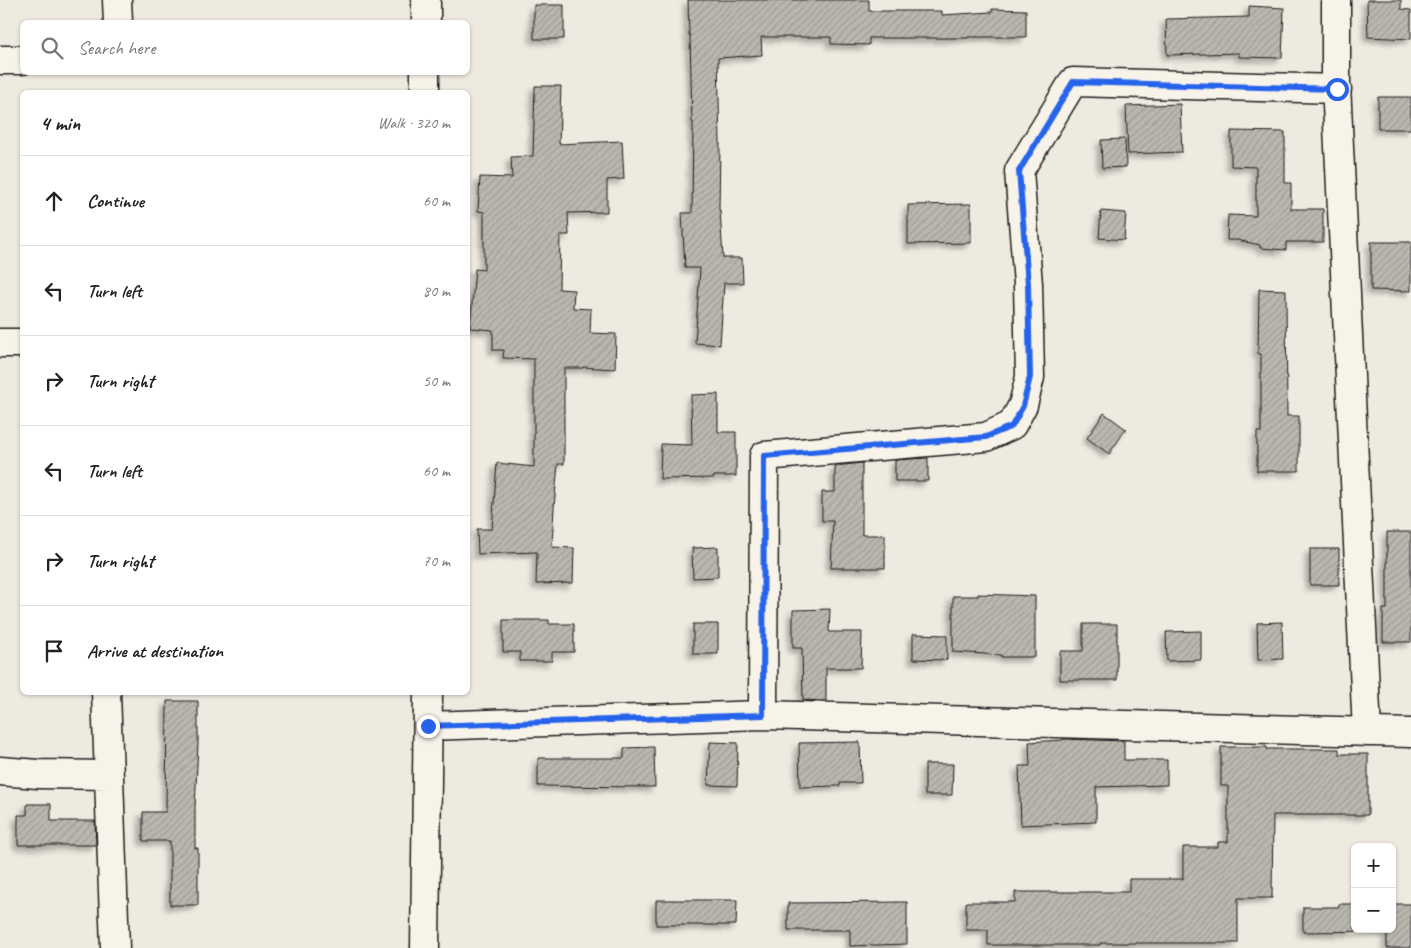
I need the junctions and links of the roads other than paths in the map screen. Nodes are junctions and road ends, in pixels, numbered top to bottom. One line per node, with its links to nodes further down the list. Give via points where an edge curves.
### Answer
1 (117, 0): 4 (street)
2 (426, 0): 5 (street)
3 (1336, 0): 9 (street)
4 (118, 20)
5 (426, 20)
6 (0, 60): 7 (street)
7 (20, 60)
8 (425, 75): 10 (street)
9 (1337, 89): 15 (street, via 1073,82 1019,171 1028,284 1030,377 1023,406 1012,426 986,437 764,456); 17 (street)
10 (425, 90)
11 (0, 343): 12 (street)
12 (20, 343)
13 (106, 695): 20 (street)
14 (428, 695): 16 (street)
15 (763, 715): 16 (street); 17 (street)
16 (428, 726): 22 (street)
17 (1367, 732): 18 (street)
18 (1411, 733)
19 (0, 771): 20 (street)
20 (108, 774): 21 (street)
21 (115, 948)
22 (425, 948)

